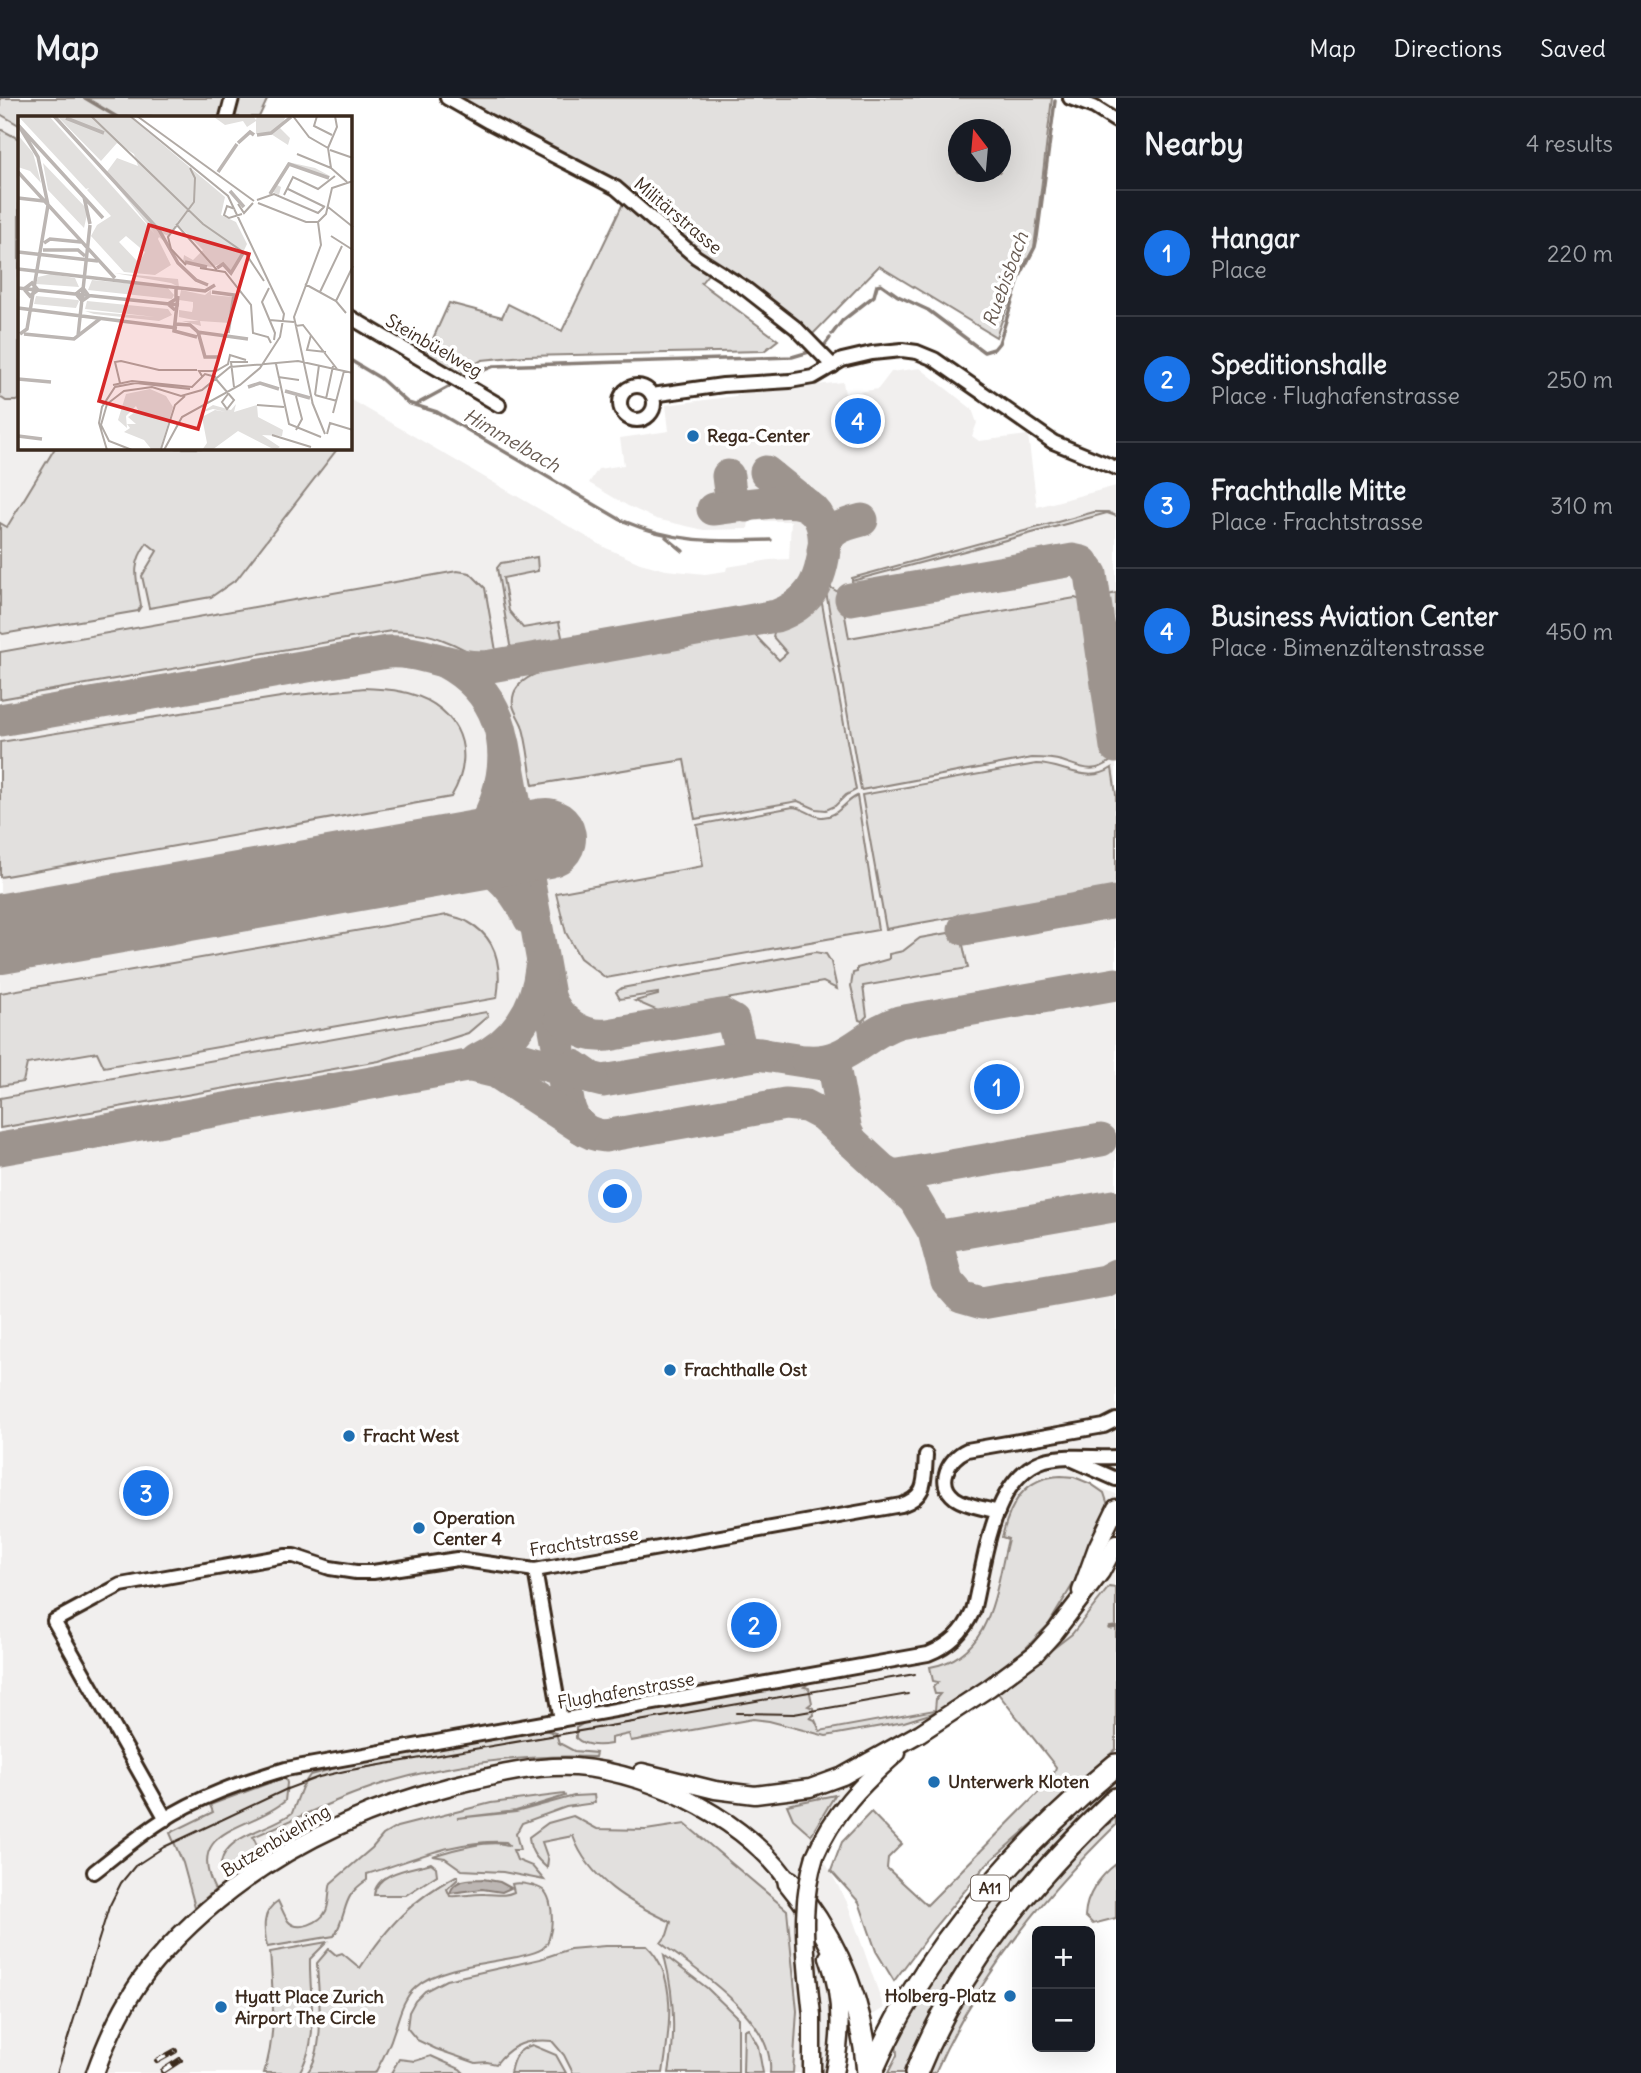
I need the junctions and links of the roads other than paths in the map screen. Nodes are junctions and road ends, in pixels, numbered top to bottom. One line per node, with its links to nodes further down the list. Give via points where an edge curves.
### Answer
1 (232, 98): 4 (street)
2 (447, 98): 7 (street, Militärstrasse, via 616,188 696,257 796,328)
3 (1070, 98): 5 (street)
4 (227, 116)
5 (1116, 121)
6 (352, 318): 9 (street, Steinbüelweg)
7 (833, 366): 8 (street, via 813,377 790,381); 10 (street, via 872,353 902,350 925,354 1053,442)
8 (652, 394)
9 (499, 405)
10 (1116, 468)
11 (1116, 1420): 19 (street, via 1104,1426 967,1450 954,1458 946,1476 953,1495)
12 (926, 1455): 21 (street, Frachtstrasse, via 921,1492 901,1505)
13 (1116, 1457): 15 (street, Flughafenstrasse)
14 (1069, 1458): 15 (street, Flughafenstrasse); 17 (street); 19 (street, Flughafenstrasse, via 1046,1460 1027,1469 1005,1492)
15 (1097, 1458): 16 (street, Flughafenstrasse)
16 (1116, 1465)
17 (1116, 1479)
18 (1116, 1508): 22 (main road)
19 (998, 1512): 23 (street, Flughafenstrasse, via 973,1611 966,1626 943,1648 912,1658)
20 (1116, 1544): 22 (main road)
21 (535, 1570): 23 (street); 28 (street, Frachtstrasse, via 457,1559 356,1572 294,1556 274,1557 121,1585 54,1621)
22 (1076, 1603): 24 (main road, via 1035,1654)
23 (561, 1720): 28 (street, Flughafenstrasse, via 286,1769 217,1793)
24 (920, 1733): 26 (main road, via 825,1783 772,1794 725,1792 620,1767); 32 (main road, bridge, via 849,1798 815,1856 804,1918 812,2015)
25 (1116, 1765): 34 (highway, A11, via 1037,1838 971,1910 925,1970)
26 (606, 1771): 30 (main road, via 708,1811 746,1838); 31 (main road, Butzenbüelring, via 519,1770 419,1795 334,1827 270,1863 194,1920 141,1981)
27 (1112, 1804): 35 (highway, A11, via 1052,1864 996,1931 942,2017)
28 (166, 1819): 29 (street, Flughafenstrasse)
29 (94, 1872)
30 (789, 1882): 33 (main road, via 820,1936 834,1977 840,2022); 34 (highway, via 814,1914 841,1964)
31 (95, 2073)
32 (811, 2073)
33 (834, 2073)
34 (869, 2073)
35 (916, 2073)

